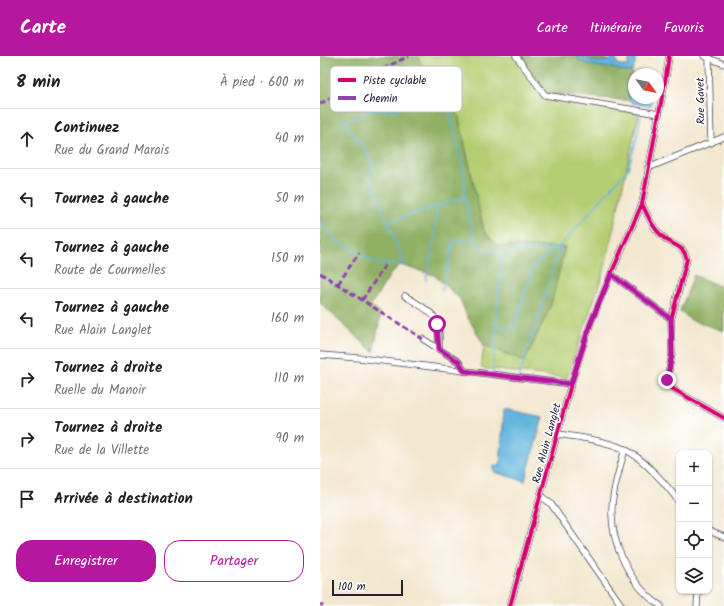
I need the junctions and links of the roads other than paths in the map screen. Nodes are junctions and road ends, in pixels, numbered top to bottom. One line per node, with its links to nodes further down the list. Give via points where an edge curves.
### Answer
1 (516, 56): 5 (street, via 545,95)
2 (669, 56): 5 (street, Rue Alain Langlet)
3 (707, 57): 4 (street); 7 (street, Rue Gavet)
4 (724, 64)
5 (659, 114): 8 (street, Rue Alain Langlet)
6 (724, 137): 7 (street)
7 (711, 143): 8 (street)
8 (648, 168): 9 (street, Rue Alain Langlet)
9 (642, 204): 10 (street, Rue Alain Langlet); 12 (street, via 654,228 664,238 682,248 687,259)
10 (611, 274): 12 (street); 17 (street, Rue Alain Langlet, via 590,325)
11 (405, 296): 14 (street, via 436,319)
12 (671, 319): 18 (street, via 672,354 667,380 669,385)
13 (423, 339): 14 (street)
14 (439, 349): 16 (street, via 459,362)
15 (320, 355): 16 (street)
16 (464, 371): 17 (street)
17 (571, 384): 19 (street, Rue Alain Langlet)
18 (724, 418)
19 (558, 434): 20 (street); 21 (street, Rue Alain Langlet)
20 (625, 449): 22 (street, via 666,484); 28 (street, via 612,507 616,540 633,578 648,596)
21 (541, 496): 26 (street, Rue Alain Langlet); 27 (street, via 551,504)
22 (676, 498)
23 (712, 532): 24 (street)
24 (724, 538)
25 (698, 594): 29 (street)
26 (510, 606)
27 (622, 606)
28 (661, 606)
29 (697, 606)

